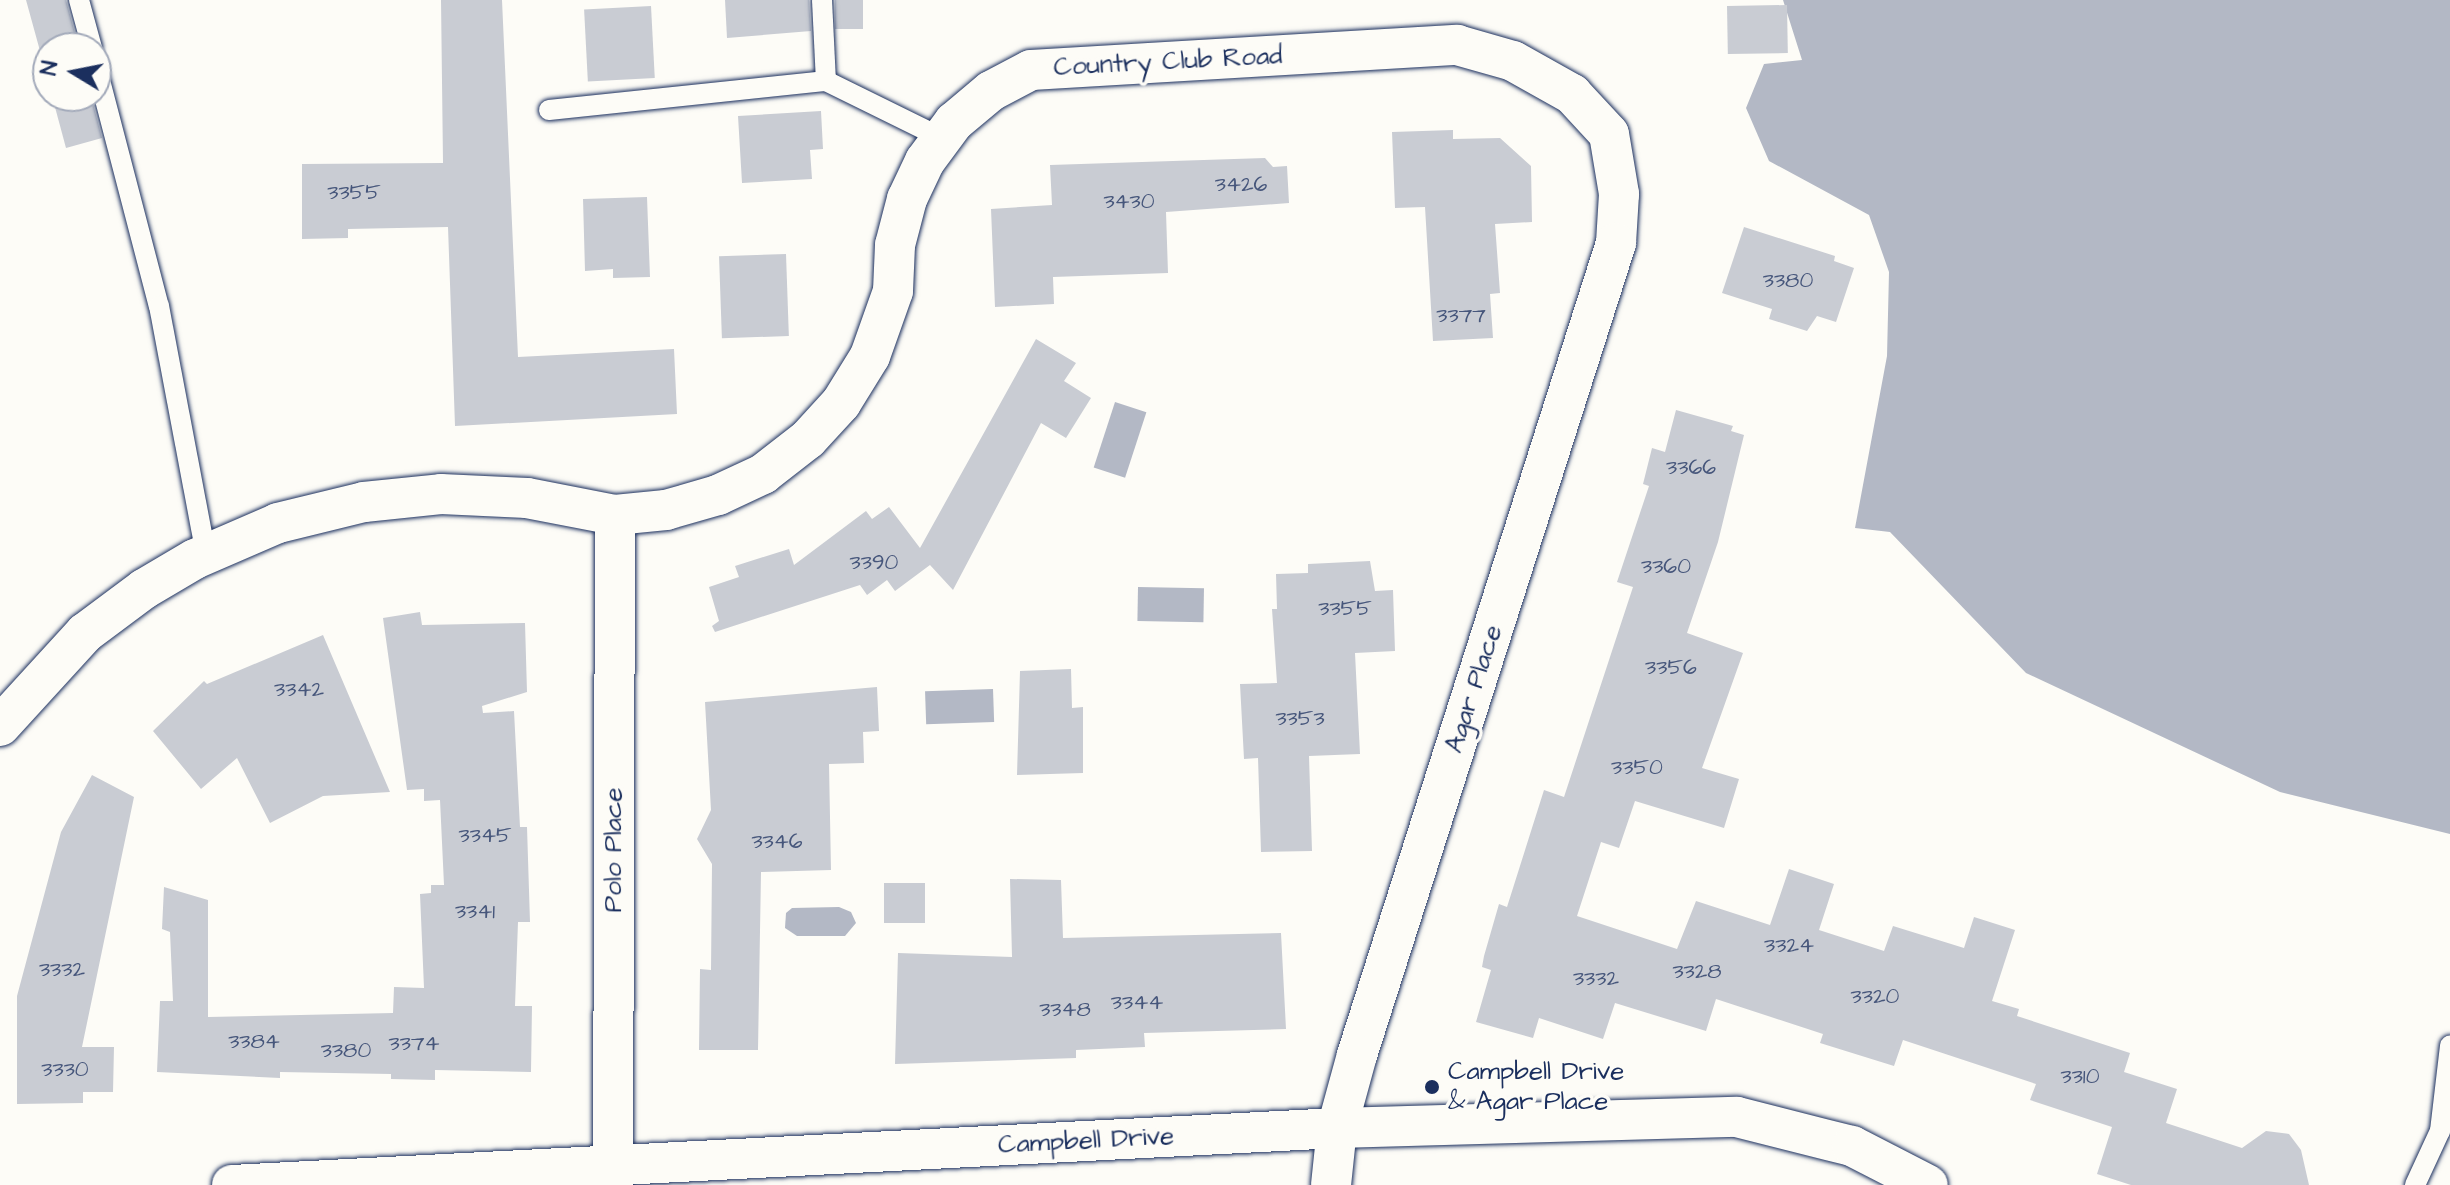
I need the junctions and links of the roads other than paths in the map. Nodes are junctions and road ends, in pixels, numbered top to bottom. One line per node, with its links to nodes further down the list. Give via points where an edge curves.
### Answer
1 (79, 0): 3 (lane)
2 (822, 0): 4 (lane)
3 (88, 32)
4 (826, 81): 5 (lane); 7 (lane)
5 (549, 110)
6 (108, 112): 10 (lane, via 159,306)
7 (942, 138): 8 (street, Country Club Road, via 991,91 1031,70 1457,45 1513,61 1572,94 1609,134); 9 (street, Country Club Road, via 907,199 887,313 870,356 841,403 808,439 763,474 679,507)
8 (1619, 194): 13 (street, Agar Place, via 1616,243)
9 (615, 515): 10 (street, Country Club Road, via 527,498 441,494 364,502 278,523); 14 (street, Polo Place)
10 (206, 554): 11 (street, Country Club Road, via 144,589 85,633)
11 (0, 726)
12 (2450, 1046): 18 (lane, via 2440,1131)
13 (1337, 1128): 14 (street, Campbell Drive); 16 (street, Agar Place); 17 (street, Campbell Drive, via 1737,1117 1852,1146)
14 (613, 1175): 15 (street, Campbell Drive)
15 (232, 1185)
16 (1331, 1185)
17 (1928, 1185)
18 (2415, 1185)

